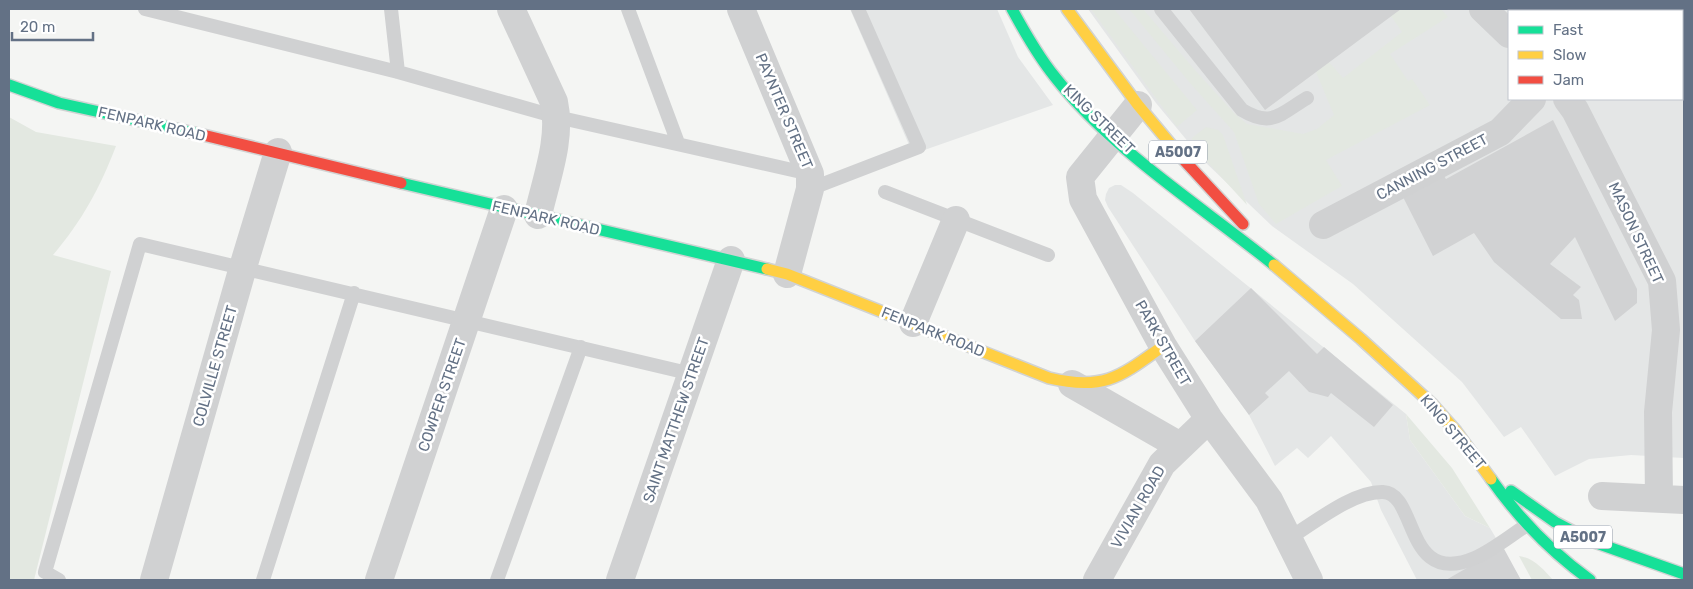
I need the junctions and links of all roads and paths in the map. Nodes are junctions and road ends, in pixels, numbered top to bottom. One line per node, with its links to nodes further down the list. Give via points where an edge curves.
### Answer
1 (146, 9): 12 (lane)
2 (391, 9): 12 (lane)
3 (511, 9): 18 (street, via 554,102)
4 (628, 9): 20 (lane)
5 (741, 9): 22 (street, PAYNTER STREET)
6 (858, 9): 22 (lane, via 919,147)
7 (1012, 9): 19 (main road, KING STREET / A5007, via 1038,54 1070,94)
8 (1067, 9): 17 (main road, KING STREET / A5007)
9 (1160, 9): 14 (lane, via 1242,110 1257,119 1271,119)
10 (1482, 9): 11 (street)
11 (1508, 33)
12 (398, 72): 18 (lane)
13 (9, 85): 21 (main road, FENPARK ROAD, via 60,103)
14 (1307, 98)
15 (1531, 100): 27 (street, CANNING STREET, via 1500,132)
16 (1568, 100): 44 (street, MASON STREET, via 1576,110 1662,281 1666,330 1658,412)
17 (1138, 105): 19 (street, PARK STREET); 32 (main road, KING STREET / A5007)
18 (557, 117): 20 (lane); 25 (street, via 557,133)
19 (1113, 136): 32 (main road, KING STREET / A5007); 36 (street, PARK STREET, via 1080,177 1083,199)
20 (678, 143): 22 (lane)
21 (278, 152): 24 (main road, FENPARK ROAD); 30 (street, COLVILLE STREET)
22 (810, 182): 31 (street, PAYNTER STREET)
23 (885, 192): 26 (lane)
24 (504, 209): 25 (main road, FENPARK ROAD); 34 (street, COWPER STREET)
25 (538, 215): 29 (main road, FENPARK ROAD)
26 (956, 220): 28 (lane); 35 (street)
27 (1323, 225)
28 (1048, 255)
29 (731, 260): 31 (main road, FENPARK ROAD); 38 (street, SAINT MATTHEW STREET)
30 (243, 267): 33 (lane); 49 (lane, via 140,244 45,572); 50 (street, COLVILLE STREET)
31 (788, 274): 35 (main road, FENPARK ROAD)
32 (1300, 286): 42 (main road, KING STREET / A5007, via 1434,405)
33 (354, 293): 34 (lane); 51 (lane)
34 (467, 320): 37 (lane); 52 (street, COWPER STREET)
35 (913, 323): 39 (main road, FENPARK ROAD, via 1049,378)
36 (1163, 346): 39 (main road, FENPARK ROAD, via 1106,383); 40 (street, PARK STREET)
37 (581, 347): 38 (lane); 53 (lane)
38 (692, 374): 54 (street, SAINT MATTHEW STREET)
39 (1072, 384): 41 (street, FENPARK ROAD)
40 (1209, 419): 41 (street, VIVIAN ROAD); 46 (street, PARK STREET, via 1269,500)
41 (1180, 446): 55 (street, VIVIAN ROAD, via 1162,464)
42 (1493, 479): 45 (main road, KING STREET / A5007); 47 (main road, KING STREET / A5007, via 1555,522 1591,541)
43 (1602, 496): 44 (street, MASON STREET)
44 (1671, 499)
45 (1527, 525): 46 (lane, via 1475,558 1455,563 1434,560 1424,552 1396,499 1386,492 1378,492 1350,500); 48 (main road, KING STREET / A5007, via 1548,548)
46 (1288, 539): 56 (street, PARK STREET)
47 (1684, 574)
48 (1587, 579)
49 (59, 580)
50 (154, 580)
51 (264, 580)
52 (379, 580)
53 (497, 580)
54 (620, 580)
55 (1097, 580)
56 (1309, 580)

